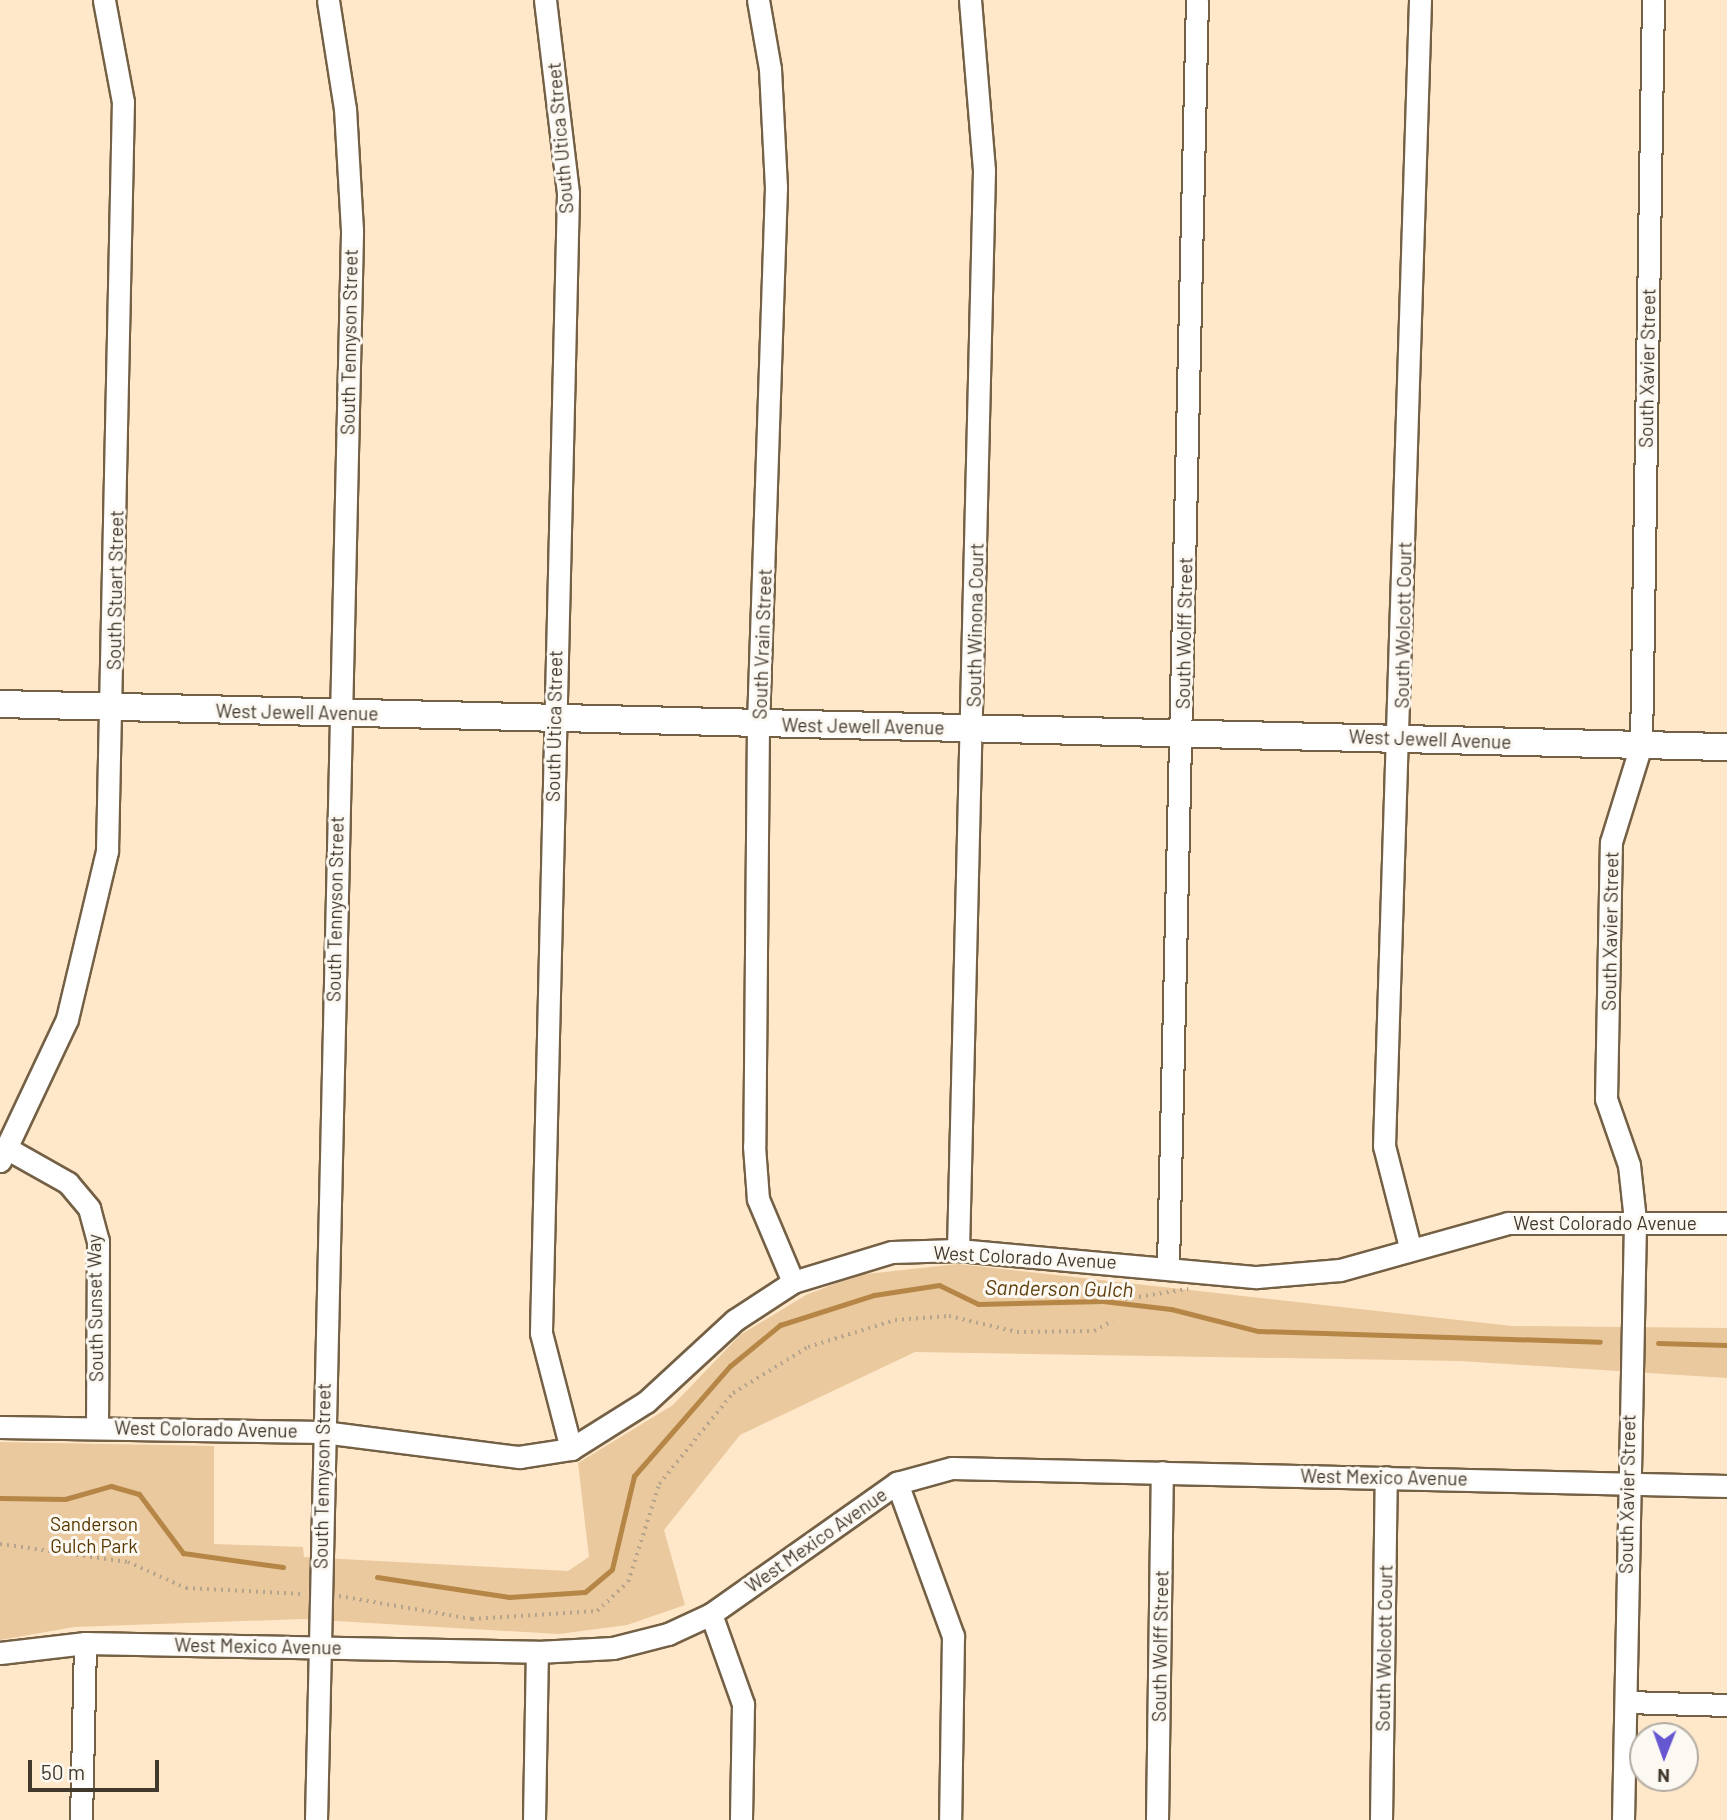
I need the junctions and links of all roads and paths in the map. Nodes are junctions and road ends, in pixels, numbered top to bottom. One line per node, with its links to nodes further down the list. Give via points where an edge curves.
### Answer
1 (104, 0): 10 (street, South Stuart Street, via 122,102)
2 (328, 0): 11 (street, South Tennyson Street, via 345,109 352,230)
3 (545, 0): 12 (street, South Utica Street, via 568,194)
4 (758, 0): 13 (street, South Vrain Street, via 770,69 776,187)
5 (970, 0): 14 (street, South Winona Court, via 984,170)
6 (1197, 0): 15 (street, South Wolff Street)
7 (1420, 0): 16 (street, South Wolcott Court)
8 (1653, 0): 17 (street, South Xavier Street)
9 (0, 704): 10 (main road, West Jewell Avenue)
10 (113, 707): 11 (main road, West Jewell Avenue); 19 (street, South Stuart Street, via 107,852 67,1019)
11 (340, 713): 12 (main road, West Jewell Avenue); 31 (street, South Tennyson Street)
12 (554, 718): 13 (main road, West Jewell Avenue); 32 (street, South Utica Street, via 541,1334)
13 (758, 724): 14 (main road, West Jewell Avenue); 26 (street, South Vrain Street, via 754,1146 758,1199)
14 (973, 727): 15 (main road, West Jewell Avenue); 23 (street, South Winona Court)
15 (1182, 733): 16 (main road, West Jewell Avenue); 24 (street, South Wolff Street)
16 (1400, 738): 17 (main road, West Jewell Avenue); 22 (street, South Wolcott Court, via 1389,864 1384,1146)
17 (1641, 745): 18 (main road, West Jewell Avenue); 20 (street, South Xavier Street, via 1611,842 1607,1085 1629,1166)
18 (1727, 747)
19 (4, 1155): 29 (street, South Sunset Way, via 68,1183 89,1208 98,1241)
20 (1635, 1220): 21 (street, West Colorado Avenue); 22 (street, West Colorado Avenue, via 1508,1223); 36 (street, South Xavier Street)
21 (1727, 1223)
22 (1410, 1247): 25 (street, West Colorado Avenue, via 1340,1270 1257,1277)
23 (958, 1250): 24 (street, West Colorado Avenue); 26 (street, West Colorado Avenue, via 860,1259)
24 (1168, 1266): 25 (street, West Colorado Avenue)
25 (1196, 1269): 27 (path, via 1186,1294 1144,1292)
26 (793, 1282): 32 (street, West Colorado Avenue, via 735,1320 646,1402)
27 (1125, 1299)
28 (1112, 1321): 39 (path, via 1094,1331 1017,1332 949,1316 895,1320 808,1347 733,1394 659,1485 628,1582 597,1611 472,1619)
29 (97, 1426): 30 (street, West Colorado Avenue); 31 (street, West Colorado Avenue)
30 (0, 1427)
31 (323, 1432): 32 (street, West Colorado Avenue, via 519,1457); 39 (street, South Tennyson Street)
32 (570, 1449)
33 (1162, 1472): 34 (street, West Mexico Avenue); 35 (street, West Mexico Avenue, via 952,1468); 52 (street, South Wolff Street)
34 (1386, 1477): 36 (street, West Mexico Avenue); 53 (street, South Wolcott Court)
35 (897, 1483): 40 (street, West Mexico Avenue); 51 (street, via 953,1636)
36 (1626, 1483): 37 (street, West Mexico Avenue); 45 (street, South Xavier Street)
37 (1727, 1486)
38 (0, 1544): 39 (path, via 128,1562 186,1587)
39 (321, 1595): 42 (street, South Tennyson Street)
40 (711, 1615): 43 (street, West Mexico Avenue, via 668,1634 613,1647); 50 (street, via 743,1704)
41 (85, 1643): 42 (street, West Mexico Avenue); 44 (street, West Mexico Avenue); 47 (street)
42 (319, 1647): 43 (street, West Mexico Avenue); 48 (street, South Tennyson Street)
43 (537, 1652): 49 (street)
44 (0, 1653)
45 (1627, 1702): 46 (street); 54 (street, South Xavier Street)
46 (1727, 1705)
47 (81, 1820)
48 (316, 1820)
49 (534, 1820)
50 (741, 1820)
51 (950, 1820)
52 (1157, 1820)
53 (1381, 1820)
54 (1623, 1820)

